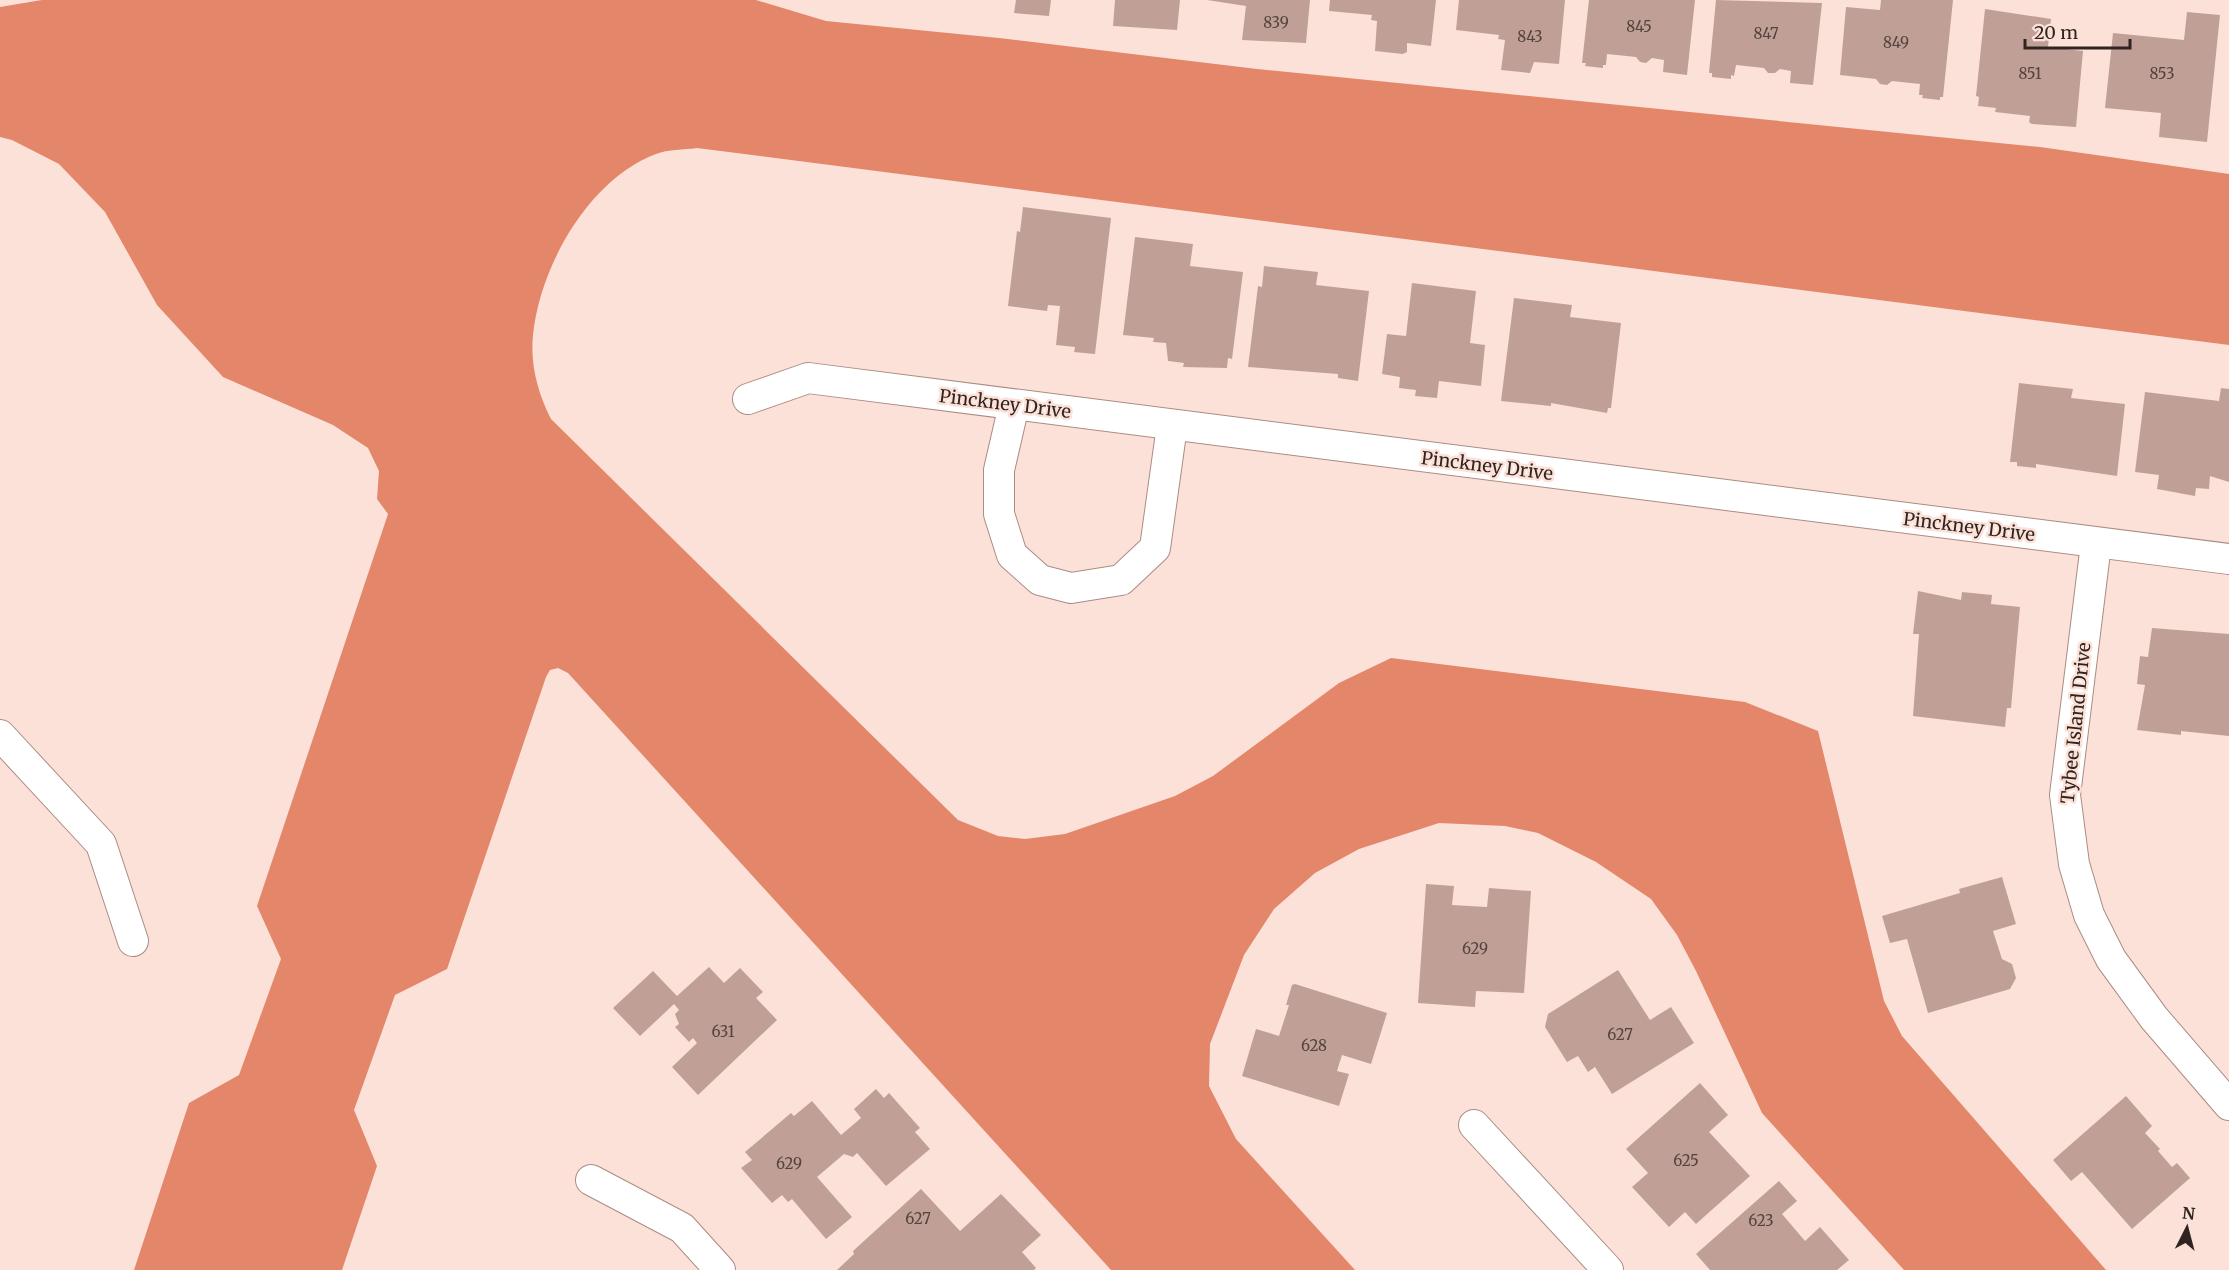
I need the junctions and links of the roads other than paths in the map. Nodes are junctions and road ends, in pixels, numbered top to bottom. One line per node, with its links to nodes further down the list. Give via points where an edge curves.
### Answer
1 (748, 399): 2 (street, Pinckney Drive, via 808,378)
2 (1014, 405): 3 (street, Pinckney Drive); 3 (street, via 999,470 999,514 1012,555 1040,580 1071,588 1121,580 1155,548)
3 (1172, 426): 4 (street, Pinckney Drive)
4 (2096, 544): 5 (street, Pinckney Drive); 8 (street, Tybee Island Drive, via 2065,795 2074,864 2089,915 2111,959 2154,1018)
5 (2229, 559)
6 (0, 735): 7 (street, via 101,844)
7 (133, 940)
8 (2229, 1105)
9 (1474, 1125): 12 (street)
10 (591, 1180): 11 (street, via 682,1228)
11 (720, 1270)
12 (1608, 1270)

